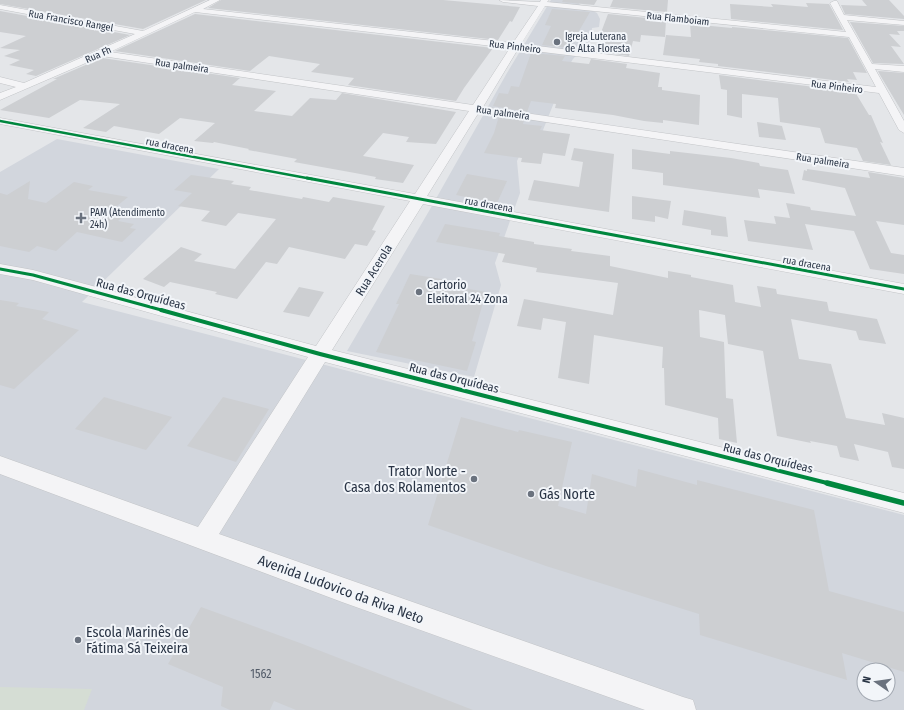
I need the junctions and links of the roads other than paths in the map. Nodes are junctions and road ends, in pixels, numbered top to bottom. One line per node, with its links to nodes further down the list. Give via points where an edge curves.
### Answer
1 (216, 0): 7 (street, Rua Fh)
2 (503, 0): 4 (street, Rua Flamboiam)
3 (16, 2): 6 (street)
4 (543, 2): 11 (street, Rua Flamboiam); 12 (street, Rua Acerola)
5 (834, 3): 8 (street)
6 (0, 8): 10 (street, Rua Francisco Rangel)
7 (195, 10): 10 (street, Rua Fh); 12 (street, Rua Pinheiro)
8 (842, 17): 9 (street); 11 (street)
9 (904, 23)
10 (142, 33): 13 (street, Rua Fh)
11 (852, 35): 14 (street)
12 (515, 46): 18 (street, Rua Pinheiro); 20 (street, Rua Acerola)
13 (101, 53): 17 (street, Rua Fh); 20 (street, Rua palmeira)
14 (869, 66): 15 (street); 18 (street)
15 (904, 70)
16 (0, 80): 17 (street)
17 (25, 86): 19 (street, Rua Fh)
18 (883, 92): 22 (street)
19 (0, 97)
20 (476, 108): 23 (street, Rua palmeira); 24 (street, Rua Acerola)
21 (0, 121): 24 (street, rua dracena)
22 (904, 130)
23 (904, 172)
24 (418, 200): 26 (street, rua dracena); 27 (street, Rua Acerola)
25 (0, 269): 27 (street, Rua das Orquídeas, via 33,275)
26 (904, 289)
27 (320, 354): 29 (street, Rua das Orquídeas); 30 (street, Rua Acerola)
28 (0, 465): 30 (street, Avenida Ludovico da Riva Neto)
29 (904, 503)
30 (203, 539): 31 (street, Avenida Ludovico da Riva Neto)
31 (669, 708)

